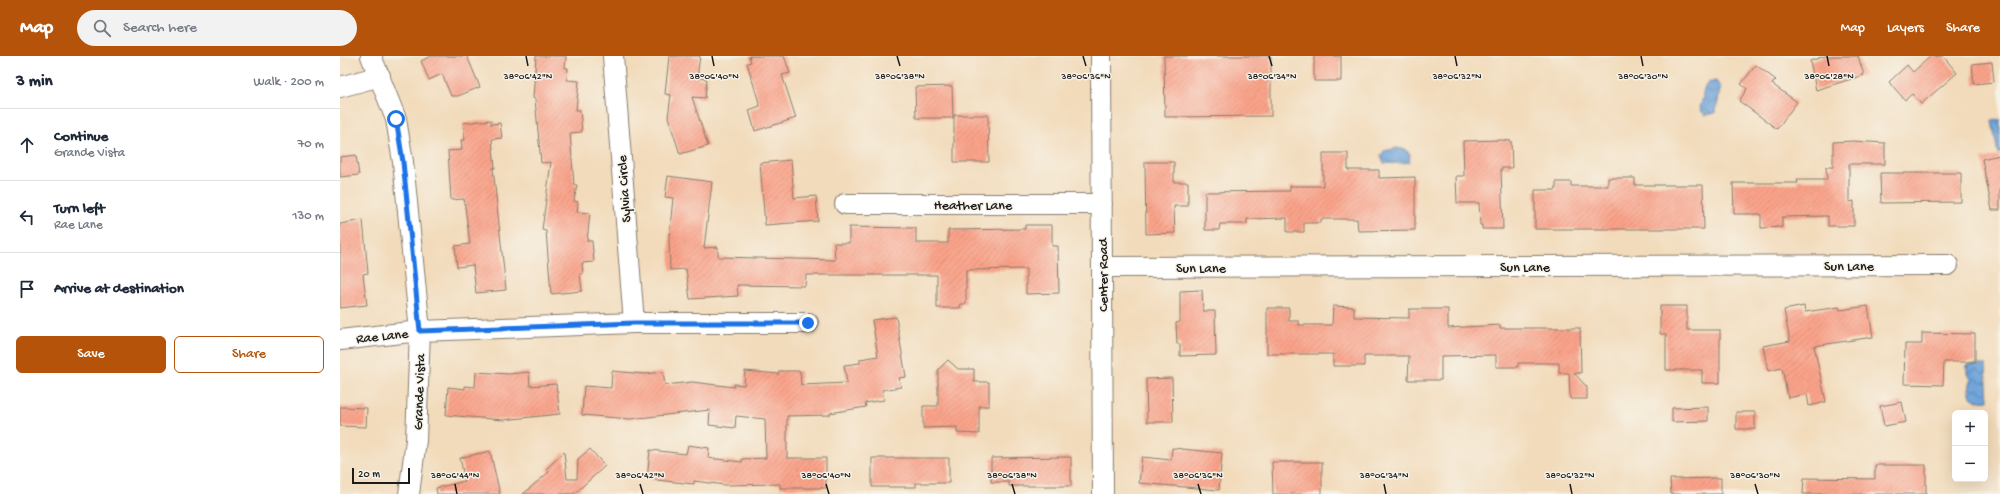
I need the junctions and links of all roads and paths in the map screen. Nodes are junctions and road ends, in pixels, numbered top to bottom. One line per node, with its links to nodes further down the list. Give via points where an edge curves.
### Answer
1 (371, 56): 4 (street, Grande Vista)
2 (613, 56): 10 (street, Sylvia Circle)
3 (1101, 56): 7 (street, Center Road)
4 (380, 76): 5 (street); 12 (street, Grande Vista, via 396,119 403,162)
5 (340, 87)
6 (845, 204): 7 (street, Heather Lane)
7 (1102, 204): 9 (street, Center Road)
8 (1948, 265): 9 (street, Sun Lane)
9 (1102, 267): 15 (street, Center Road)
10 (634, 323): 11 (street, Rae Lane); 12 (street, Rae Lane)
11 (808, 323)
12 (420, 331): 13 (street, Rae Lane); 14 (street, Grande Vista, via 416,440)
13 (340, 340)
14 (409, 494)
15 (1103, 494)

